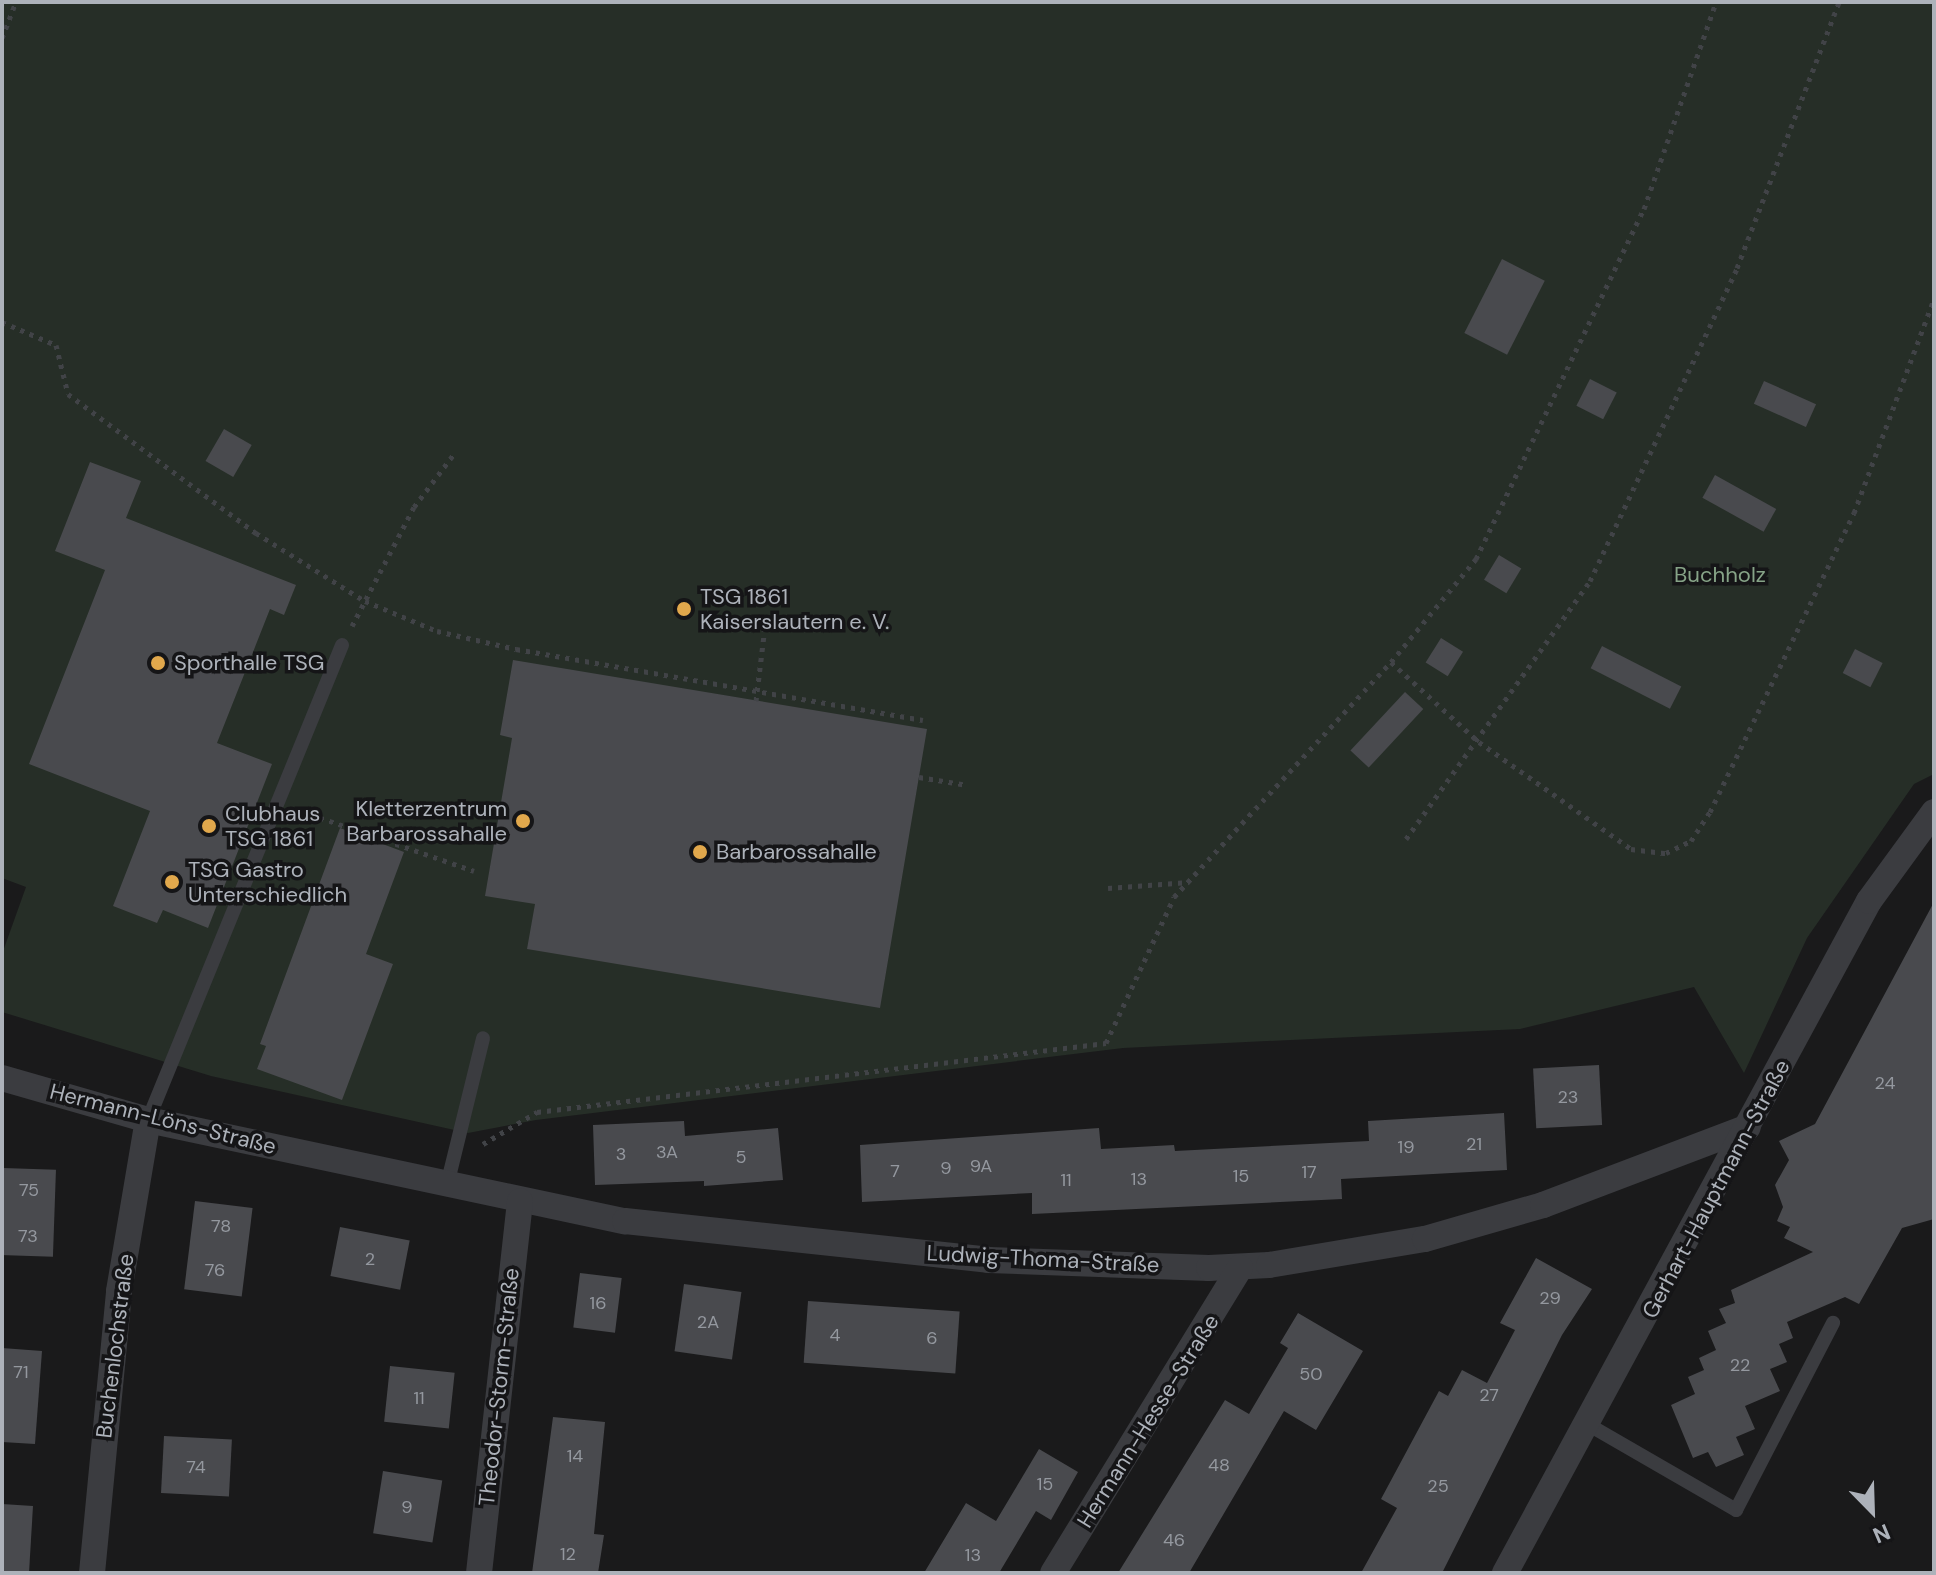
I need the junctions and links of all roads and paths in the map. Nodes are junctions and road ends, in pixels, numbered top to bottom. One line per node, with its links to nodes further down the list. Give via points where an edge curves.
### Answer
1 (16, 2): 4 (path)
2 (1716, 2): 11 (path, via 1644,209 1476,559)
3 (1839, 2): 15 (path, via 1737,268 1590,581)
4 (2, 38)
5 (1934, 299): 15 (path, via 1854,513 1710,812 1691,841 1666,853 1631,849)
6 (2, 322): 8 (path, via 56,345 68,394 256,533)
7 (454, 454): 8 (path, via 414,507)
8 (365, 601): 10 (path); 12 (path, via 437,631)
9 (766, 618): 12 (path)
10 (342, 645): 18 (lane)
11 (1391, 662): 15 (path); 22 (path)
12 (757, 692): 13 (path); 14 (path)
13 (756, 701)
14 (923, 720)
15 (1479, 742): 20 (path)
16 (919, 777): 17 (path)
17 (967, 785)
18 (278, 803): 21 (path); 26 (lane)
19 (1934, 812): 27 (street, Gerhart-Hauptmann-Straße, via 1869,901)
20 (1406, 839)
21 (474, 871)
22 (1189, 882): 23 (path); 29 (path, via 1174,897 1106,1043 537,1112 490,1136)
23 (1108, 888)
24 (483, 1038): 29 (lane)
25 (2, 1078): 26 (street, Hermann-Löns-Straße)
26 (148, 1120): 28 (street, Hermann-Löns-Straße); 34 (street, Buchenlochstraße, via 119,1291)
27 (1748, 1127): 31 (street, Ludwig-Thoma-Straße, via 1543,1205 1425,1239); 33 (street, Gerhart-Hauptmann-Straße)
28 (324, 1159): 29 (street, Ludwig-Thoma-Straße)
29 (447, 1185): 30 (street, Ludwig-Thoma-Straße)
30 (520, 1201): 31 (street, Ludwig-Thoma-Straße, via 625,1221 988,1260); 35 (street, Theodor-Storm-Straße)
31 (1240, 1268): 36 (street, Hermann-Hesse-Straße)
32 (1833, 1323): 33 (lane, via 1736,1510)
33 (1589, 1425): 37 (street, Gerhart-Hauptmann-Straße)
34 (92, 1573)
35 (479, 1573)
36 (1053, 1573)
37 (1505, 1573)

